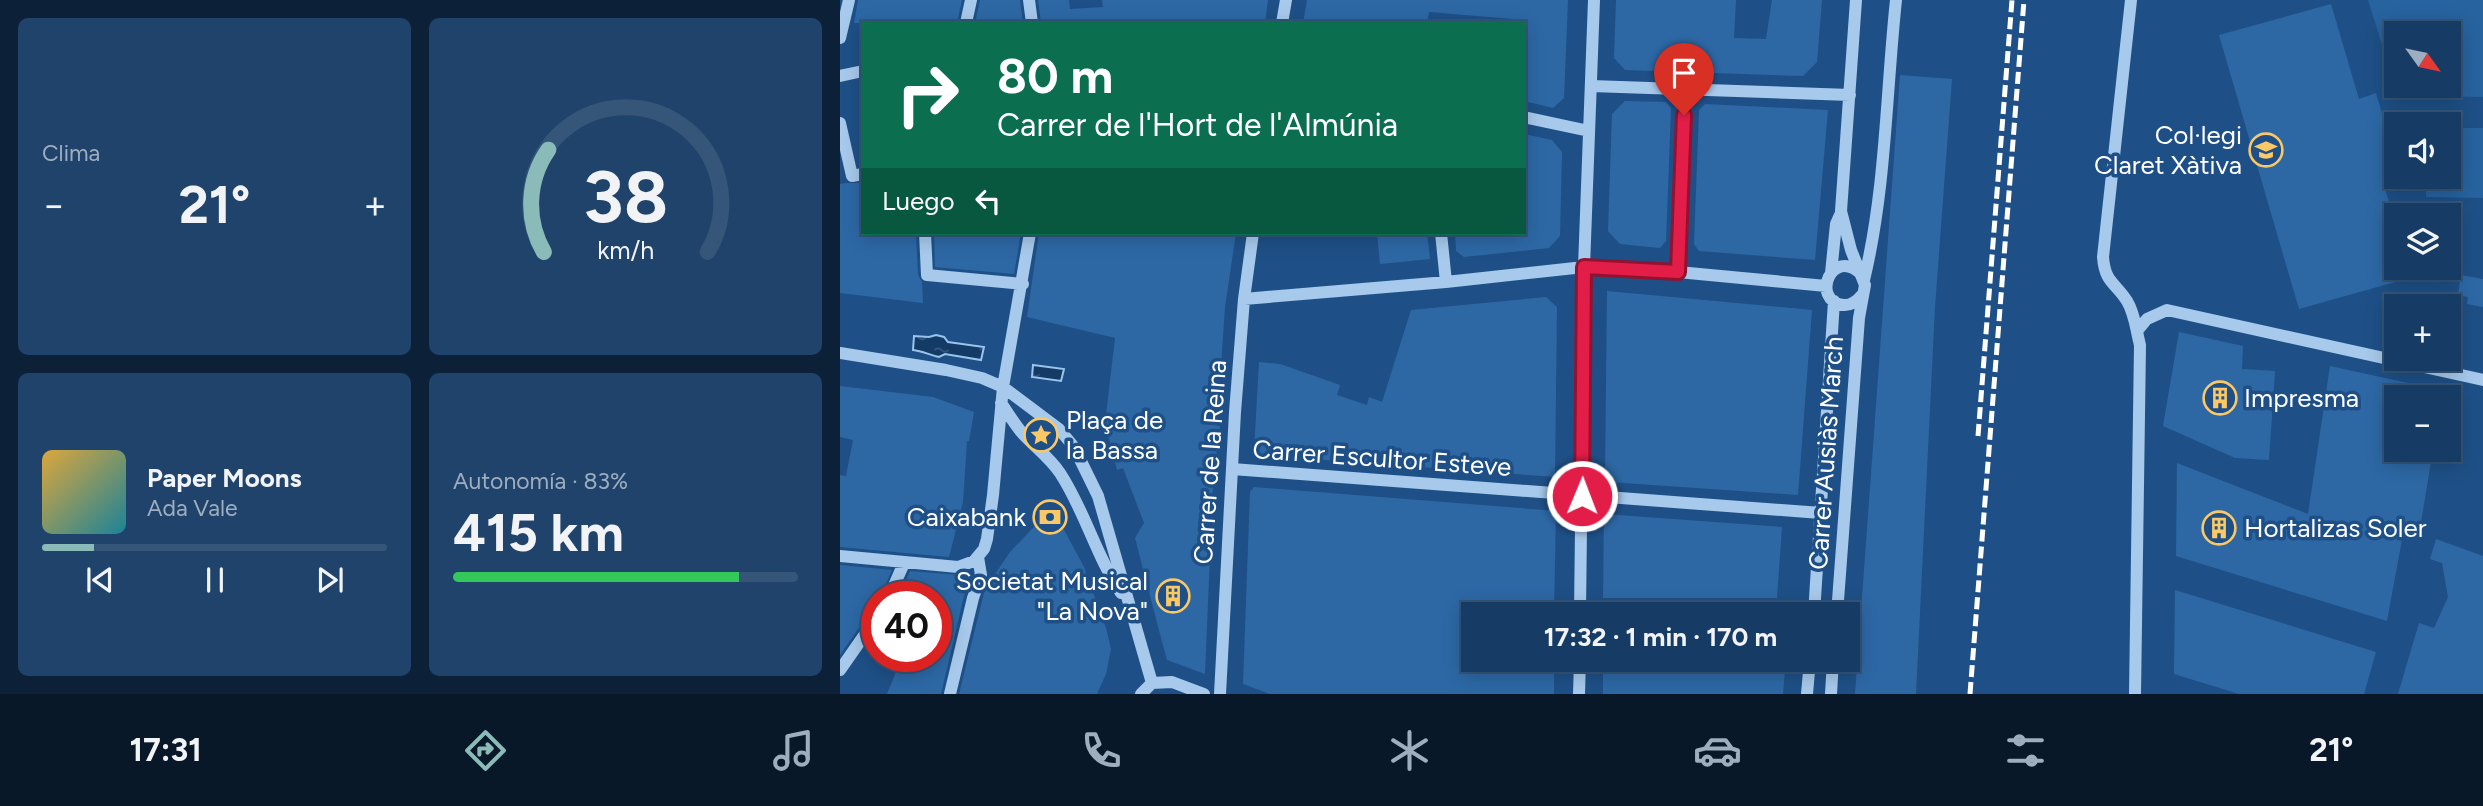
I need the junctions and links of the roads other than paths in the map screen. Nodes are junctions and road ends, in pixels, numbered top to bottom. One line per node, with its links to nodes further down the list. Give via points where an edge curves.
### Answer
1 (849, 0): 12 (street)
2 (971, 0): 9 (street)
3 (1029, 0): 10 (street)
4 (1286, 0): 11 (street)
5 (1594, 0): 15 (street)
6 (1856, 0): 17 (street)
7 (1896, 0): 30 (street, via 1873,236)
8 (2131, 0): 37 (street, via 2103,257 2108,280 2133,312)
9 (966, 21)
10 (1032, 21)
11 (1282, 21)
12 (840, 38)
13 (861, 71): 14 (street)
14 (840, 76)
15 (1591, 86): 16 (street); 20 (street)
16 (1685, 89): 17 (street); 28 (street)
17 (1850, 94): 22 (street)
18 (1526, 117): 20 (street)
19 (840, 122): 21 (street)
20 (1589, 131): 27 (street)
21 (852, 176)
22 (1841, 211): 29 (street); 30 (street)
23 (925, 235): 32 (street, via 927,275)
24 (1030, 235): 32 (street)
25 (1253, 235): 35 (street, Carrer de la Reina)
26 (1441, 235): 31 (street)
27 (1584, 267): 28 (street); 31 (street); 43 (street)
28 (1678, 272): 33 (street)
29 (1830, 273): 30 (street, via 1846,266); 33 (street)
30 (1862, 277): 34 (street)
31 (1446, 282): 35 (street)
32 (1023, 284): 40 (street)
33 (1826, 286): 36 (street)
34 (1862, 295): 36 (street, via 1846,305); 51 (street, Carrer Ausiàs March)
35 (1244, 299): 42 (street, Carrer de la Reina)
36 (1834, 301): 44 (street, Carrer Ausiàs March)
37 (2137, 331): 39 (street, via 2147,319 2167,310); 66 (street)
38 (840, 353): 40 (street, via 967,374)
39 (2483, 380)
40 (1003, 387): 41 (street); 52 (street, via 1059,429 1073,447 1098,496)
41 (1001, 403): 46 (street, via 987,539); 52 (street, via 1020,431 1060,473 1091,530 1105,569)
42 (1232, 469): 43 (street, Carrer Escultor Esteve); 62 (street, Carrer de la Reina)
43 (1582, 496): 44 (street, Carrer Escultor Esteve); 49 (street)
44 (1821, 513): 50 (street, Carrer Ausiàs March)
45 (840, 556): 47 (street)
46 (978, 557): 47 (street, via 958,568); 59 (street, via 981,575)
47 (904, 563): 48 (street)
48 (896, 581)
49 (1580, 602)
50 (1815, 602)
51 (1838, 602)
52 (1128, 605): 58 (street)
53 (861, 640): 54 (street)
54 (840, 670)
55 (1580, 672): 63 (street)
56 (1809, 672): 64 (street)
57 (1832, 672): 65 (street)
58 (1152, 683): 60 (street); 61 (street, via 1172,682)
59 (950, 694)
60 (1140, 694)
61 (1204, 694)
62 (1220, 694)
63 (1579, 694)
64 (1807, 694)
65 (1831, 694)
66 (2135, 694)

